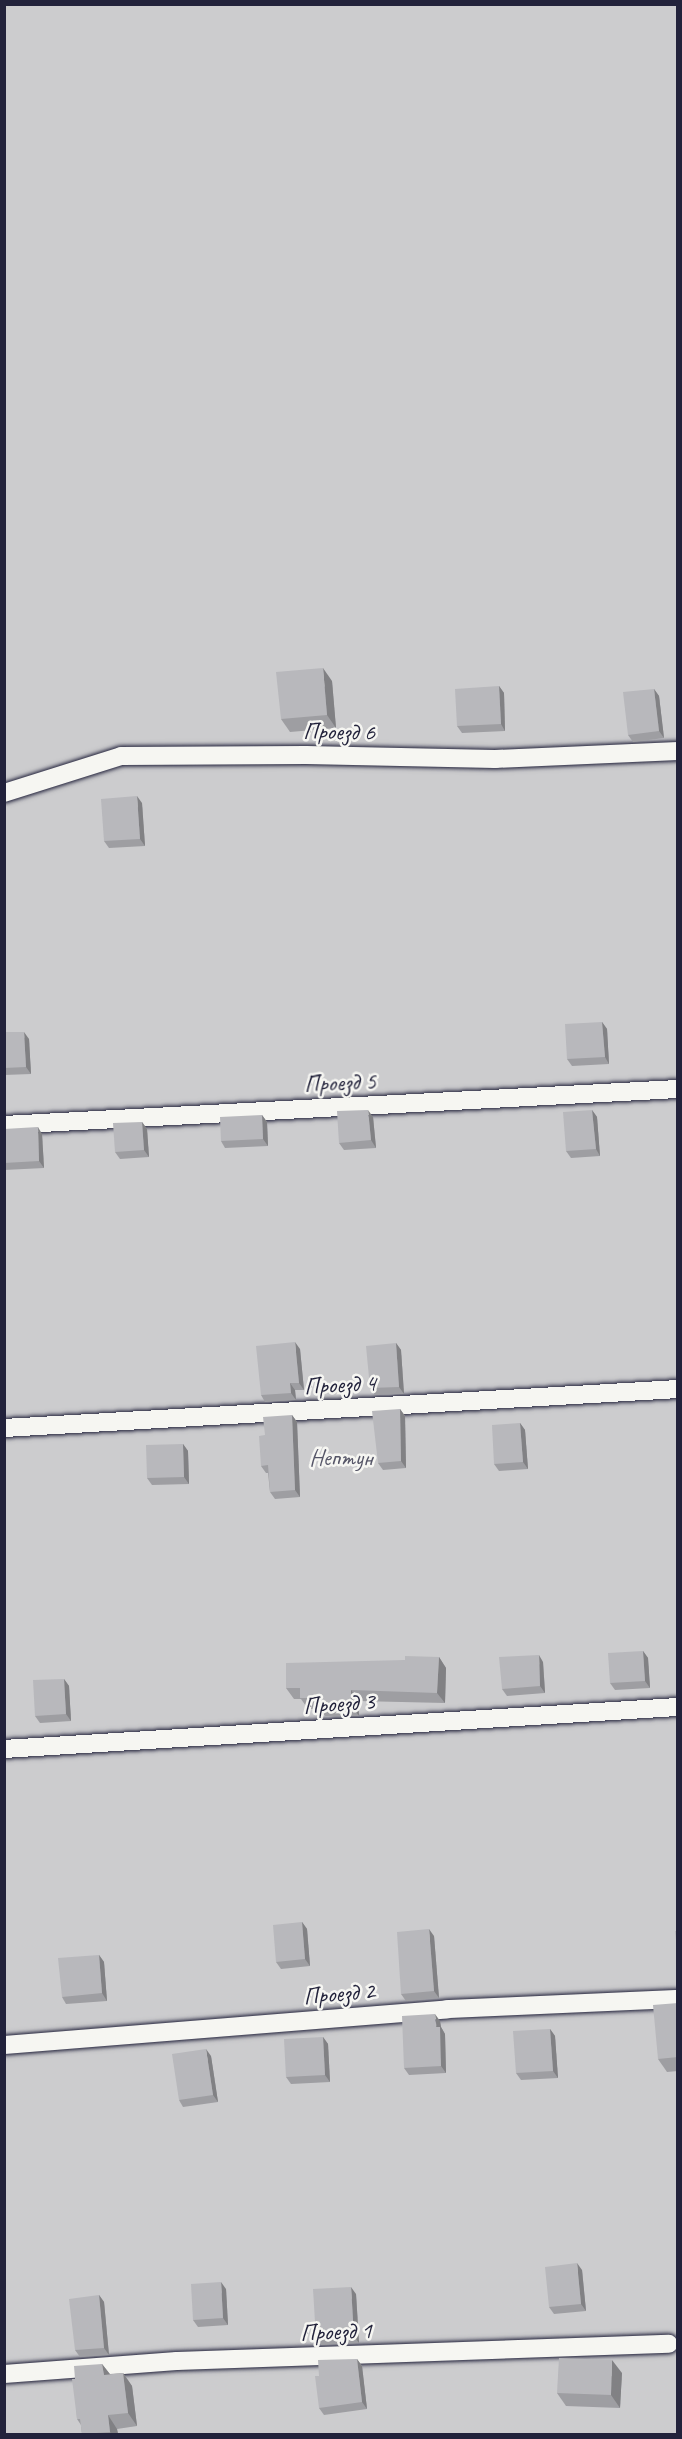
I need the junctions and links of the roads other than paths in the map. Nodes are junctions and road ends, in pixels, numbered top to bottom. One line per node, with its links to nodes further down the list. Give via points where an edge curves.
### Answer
1 (678, 751): 2 (lane, Проезд 6, via 495,759 121,756)
2 (4, 793)
3 (678, 1089): 4 (lane, Проезд 5)
4 (4, 1125)
5 (678, 1389): 6 (lane, Проезд 4)
6 (4, 1428)
7 (678, 1707): 8 (lane, Проезд 3)
8 (4, 1749)
9 (678, 1999): 10 (lane, Проезд 2, via 447,2009)
10 (4, 2045)
11 (669, 2344): 12 (lane, Проезд 1, via 177,2361)
12 (4, 2373)

